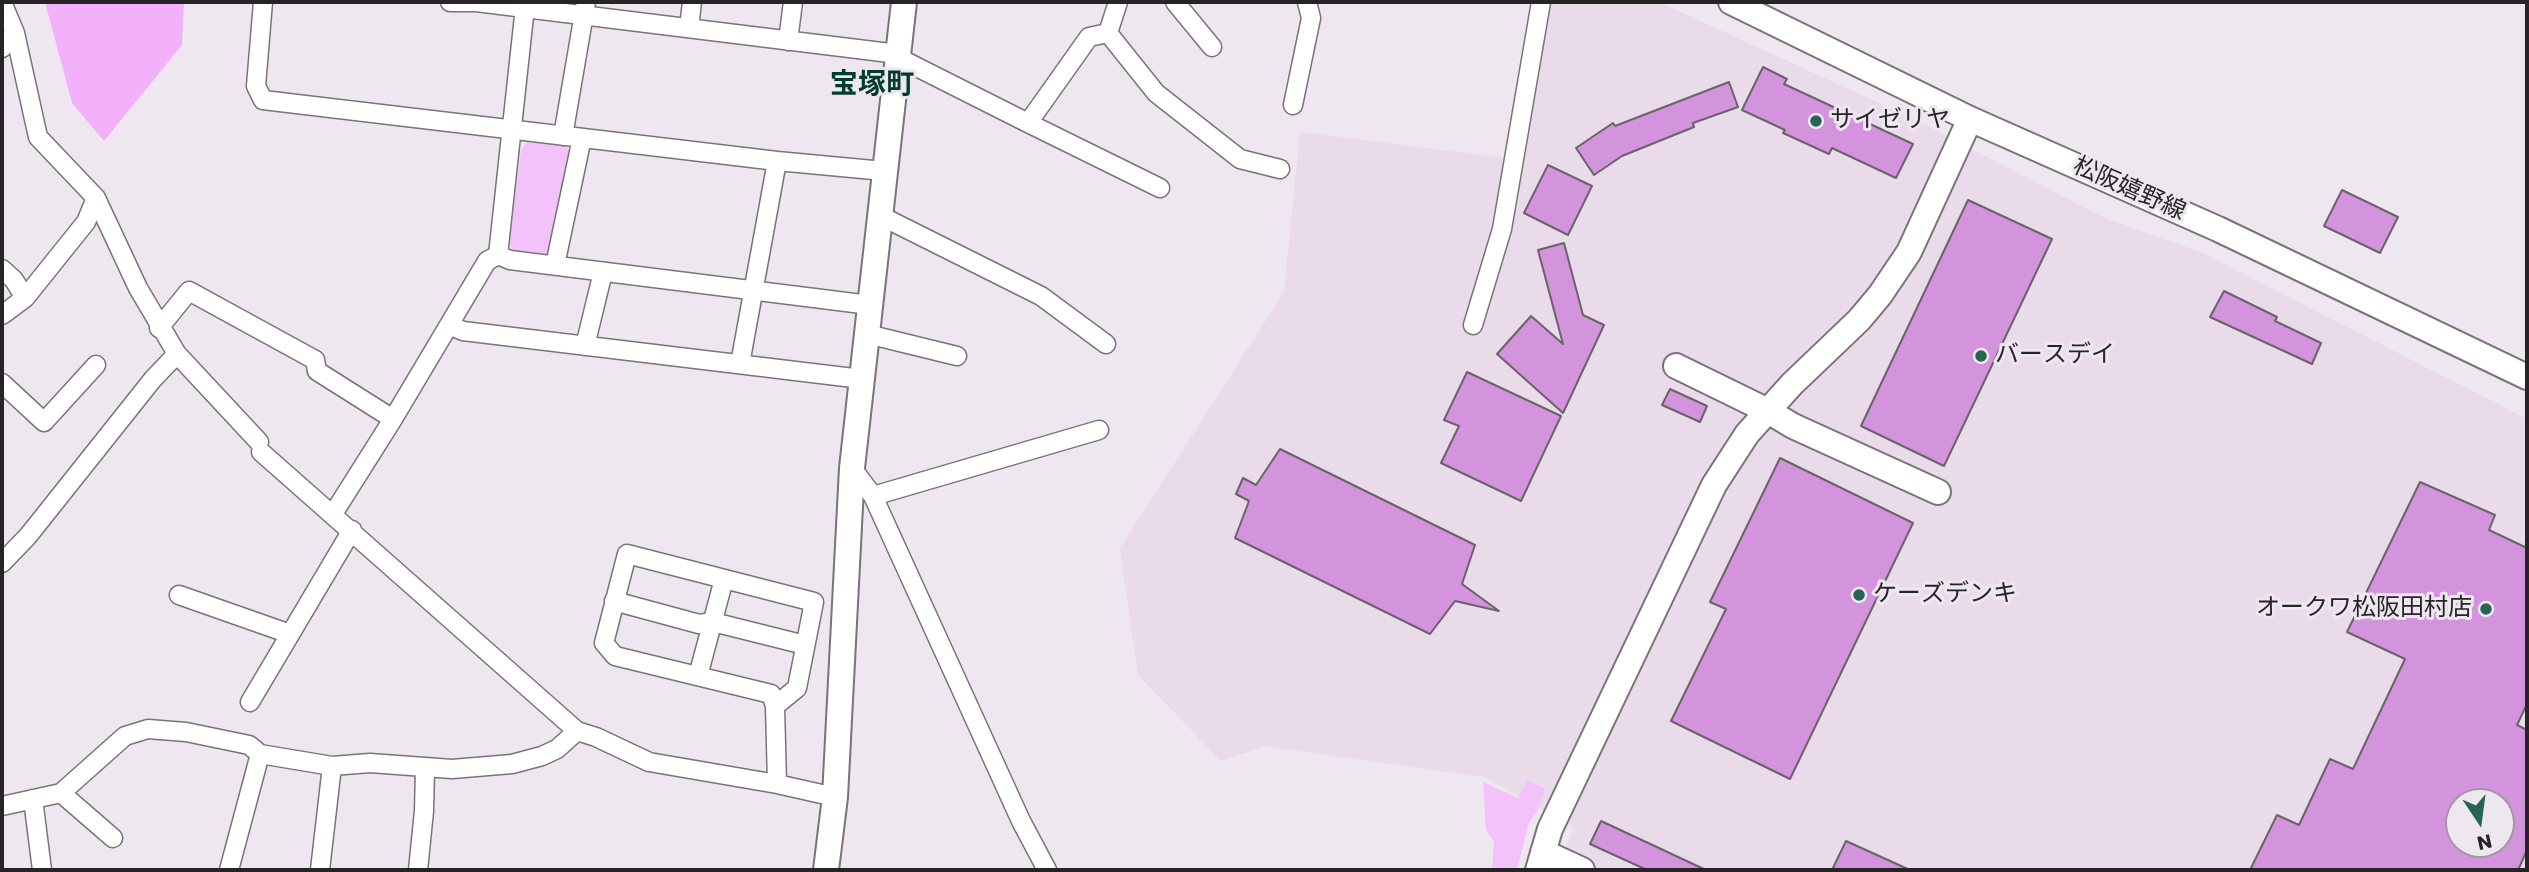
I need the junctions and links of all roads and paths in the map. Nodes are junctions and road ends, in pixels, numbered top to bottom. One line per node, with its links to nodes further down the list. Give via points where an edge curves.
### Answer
1 (2, 2): 16 (street)
2 (263, 2): 25 (street, via 256,86 263,100)
3 (450, 2): 4 (street)
4 (474, 2): 13 (street)
5 (692, 2): 15 (street)
6 (793, 2): 18 (street)
7 (904, 2): 21 (street)
8 (1118, 2): 17 (street)
9 (1175, 2): 19 (street)
10 (1307, 2): 22 (street, via 1311,18)
11 (1541, 2): 43 (street, via 1502,229)
12 (1731, 2): 23 (street, 松阪嬉野線)
13 (525, 7): 14 (street); 25 (street)
14 (585, 8): 15 (street); 26 (street)
15 (689, 28): 18 (street)
16 (15, 33): 20 (street); 32 (street, via 38,137)
17 (1108, 33): 24 (street, via 1089,37); 29 (street, via 1156,93 1240,159)
18 (789, 41): 21 (street)
19 (1212, 47)
20 (2, 48)
21 (898, 56): 24 (street); 30 (street)
22 (1293, 105)
23 (1970, 119): 53 (street, 松阪嬉野線, via 2218,229); 56 (street, via 1909,252 1880,295)
24 (1028, 122): 31 (street)
25 (511, 129): 26 (street); 34 (street)
26 (563, 136): 27 (street)
27 (582, 138): 28 (street); 35 (street)
28 (777, 161): 30 (street); 38 (street)
29 (1280, 169)
30 (884, 171): 33 (street)
31 (1160, 188)
32 (96, 198): 39 (street, via 86,222); 44 (street)
33 (879, 215): 40 (street); 46 (street, via 1041,296)
34 (498, 255): 35 (street, via 510,261); 42 (street, via 487,261)
35 (555, 265): 37 (street)
36 (2, 268): 39 (street)
37 (603, 272): 38 (street); 47 (street)
38 (754, 292): 40 (street); 50 (street)
39 (25, 298): 41 (street)
40 (870, 304): 45 (street)
41 (2, 314)
42 (449, 325): 47 (street, via 463,331); 57 (street)
43 (1473, 326)
44 (159, 328): 48 (street); 57 (street, via 188,291 315,360 317,371)
45 (867, 334): 49 (street); 54 (street)
46 (1106, 344)
47 (585, 346): 50 (street)
48 (177, 354): 62 (street, via 260,447); 64 (street)
49 (957, 356)
50 (740, 364): 54 (street)
51 (96, 365): 55 (street, via 44,422)
52 (1676, 366): 56 (street)
53 (2527, 377)
54 (862, 379): 59 (street)
55 (2, 383)
56 (1768, 411): 60 (street); 84 (street, via 1714,485 1550,829)
57 (393, 419): 62 (street)
58 (1099, 430): 61 (street)
59 (852, 468): 61 (street); 80 (street)
60 (1938, 492)
61 (873, 496): 90 (street)
62 (333, 514): 63 (street)
63 (352, 530): 69 (street); 74 (street)
64 (2, 563)
65 (724, 579): 67 (street, via 627,554); 68 (street); 70 (street, via 814,602)
66 (179, 595): 69 (street)
67 (614, 601): 68 (street, via 699,624); 71 (street, via 604,643 615,656)
68 (713, 622): 70 (street); 71 (street)
69 (290, 634): 72 (street)
70 (806, 645): 73 (street, via 797,688)
71 (698, 676): 73 (street, via 771,694)
72 (250, 702)
73 (775, 706): 78 (street)
74 (577, 731): 77 (street, via 557,749 512,764); 78 (street, via 649,762)
75 (260, 754): 76 (street); 79 (street, via 249,746 148,729 125,736); 86 (street)
76 (332, 766): 77 (street, via 370,763); 87 (street)
77 (425, 769): 88 (street)
78 (778, 784): 80 (street)
79 (61, 793): 81 (street); 83 (street)
80 (835, 797): 89 (street)
81 (33, 799): 82 (street); 85 (street)
82 (2, 806)
83 (113, 838)
84 (1541, 861): 91 (street)
85 (42, 870)
86 (229, 870)
87 (320, 870)
88 (418, 870)
89 (826, 870)
90 (1046, 870)
91 (1582, 870)

